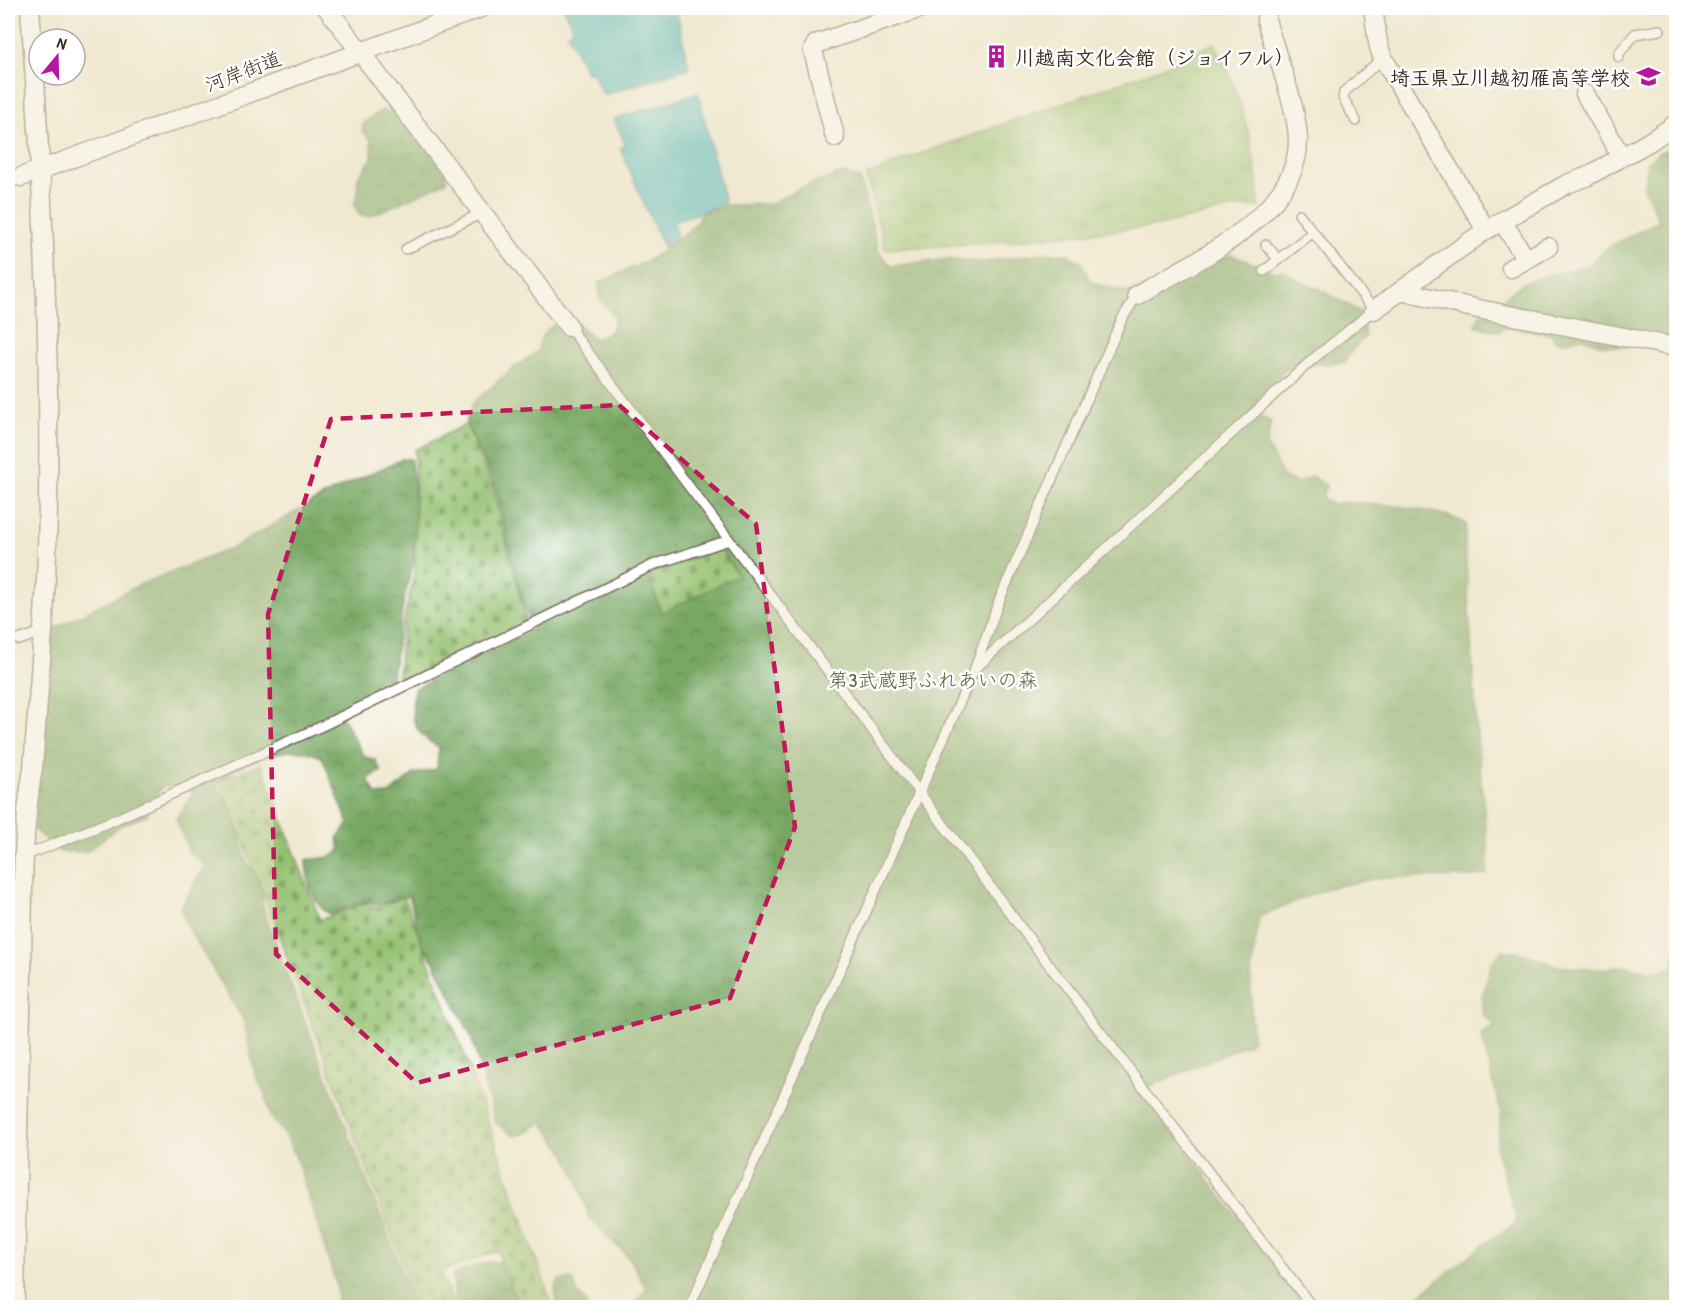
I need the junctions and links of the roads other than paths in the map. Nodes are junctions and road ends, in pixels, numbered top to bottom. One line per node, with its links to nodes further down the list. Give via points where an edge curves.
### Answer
1 (30, 8): 16 (street)
2 (327, 8): 8 (street)
3 (481, 8): 8 (street, 河岸街道)
4 (921, 8): 14 (street, via 816,44 813,50)
5 (1267, 8): 28 (street, via 1266,20 1298,140 1295,164 1286,184 1256,219 1231,238)
6 (1372, 8): 10 (street)
7 (1660, 30): 9 (lane, via 1635,34 1618,53)
8 (361, 51): 16 (street, 河岸街道); 18 (street)
9 (1619, 57)
10 (1383, 58): 12 (lane, via 1344,92 1343,98); 20 (street)
11 (1586, 94): 15 (street)
12 (1356, 121)
13 (1677, 124): 15 (street)
14 (835, 137)
15 (1621, 156): 20 (street)
16 (42, 172): 17 (street, 河岸街道); 33 (street, via 47,548)
17 (21, 177)
18 (482, 213): 24 (lane); 30 (street)
19 (1299, 214): 21 (lane)
20 (1494, 226): 23 (street, via 1518,263); 27 (street)
21 (1313, 232): 25 (lane); 29 (lane)
22 (1266, 245): 25 (lane)
23 (1548, 247)
24 (406, 249)
25 (1278, 259): 26 (lane)
26 (1264, 271)
27 (1401, 291): 29 (street); 31 (street)
28 (1137, 295): 35 (lane, via 1122,319 999,601)
29 (1374, 310): 35 (lane, via 1292,378)
30 (569, 327): 32 (lane)
31 (1677, 347)
32 (729, 540): 36 (lane); 37 (lane, via 652,565 322,726 112,821)
33 (42, 632): 34 (lane); 37 (street)
34 (20, 640)
35 (975, 668): 36 (lane)
36 (919, 793): 39 (lane); 40 (lane)
37 (24, 856): 38 (street)
38 (15, 1308)
39 (689, 1308)
40 (1313, 1308)

